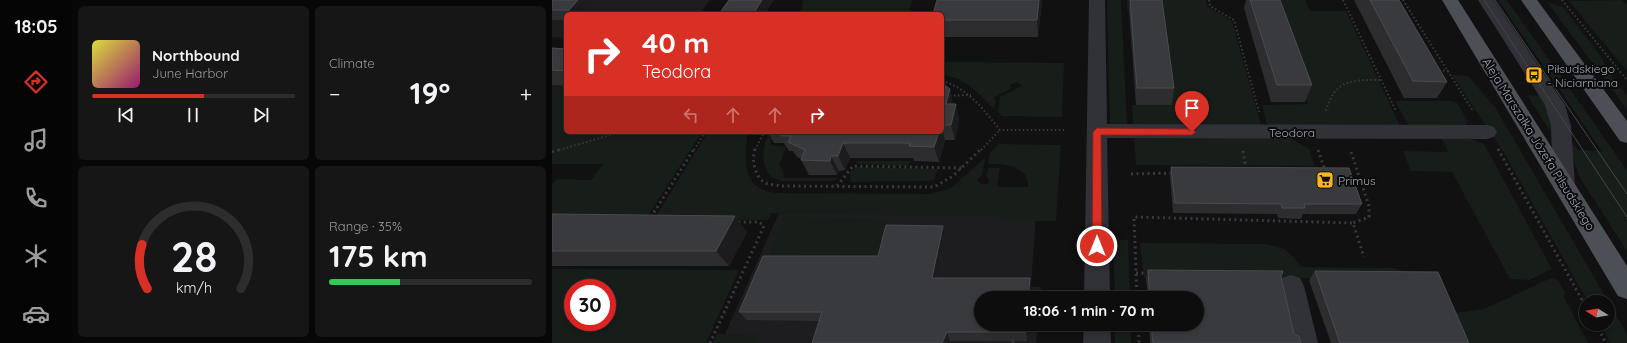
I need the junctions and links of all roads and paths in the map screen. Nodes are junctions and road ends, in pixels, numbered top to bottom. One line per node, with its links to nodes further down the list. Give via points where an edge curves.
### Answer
1 (1097, 0): 18 (street)
2 (1209, 0): 19 (path, via 1210,6 1234,20)
3 (1343, 0): 11 (path)
4 (1403, 0): 10 (path)
5 (1450, 0): 35 (main road, Aleja Marszałka Józefa Piłsudskiego)
6 (1486, 0): 35 (street, via 1555,105 1561,126)
7 (1529, 0): 26 (main road)
8 (1562, 0): 12 (path)
9 (1439, 70): 10 (path)
10 (1447, 70): 22 (path)
11 (1381, 80): 20 (path, via 1341,84 1333,92 1328,103); 21 (path)
12 (1627, 80)
13 (944, 81): 14 (path)
14 (971, 95): 15 (path); 16 (path)
15 (944, 96)
16 (1000, 130): 17 (path); 28 (path)
17 (1064, 130)
18 (1097, 132): 19 (street, Teodora); 44 (street)
19 (1264, 132): 20 (street, Teodora)
20 (1327, 132): 21 (street, Teodora); 31 (path, via 1325,171); 38 (path, via 1369,206 1369,217)
21 (1406, 132): 22 (street, Teodora)
22 (1487, 132): 46 (path)
23 (613, 134): 27 (path)
24 (704, 134): 36 (path)
25 (763, 134): 34 (path, via 754,151 754,166 759,177 767,184)
26 (1627, 136)
27 (552, 152)
28 (963, 168): 34 (path, via 946,182 934,187); 34 (path, via 853,166)
29 (1239, 170): 30 (path)
30 (1254, 170)
31 (1317, 171)
32 (1179, 173): 33 (path)
33 (1132, 174)
34 (837, 186)
35 (1564, 186): 43 (main road, Aleja Marszałka Józefa Piłsudskiego)
36 (649, 221)
37 (728, 222): 50 (path, via 759,222 764,226)
38 (1353, 223): 39 (path); 40 (path, via 1134,217)
39 (1364, 257)
40 (1136, 273): 41 (path); 45 (path)
41 (1152, 273)
42 (1291, 286): 53 (street)
43 (1627, 288)
44 (1097, 291)
45 (1137, 291)
46 (1579, 295)
47 (1097, 331): 51 (street)
48 (1138, 331): 52 (path)
49 (1600, 331): 54 (path)
50 (710, 343)
51 (1097, 343)
52 (1139, 343)
53 (1304, 343)
54 (1606, 343)

